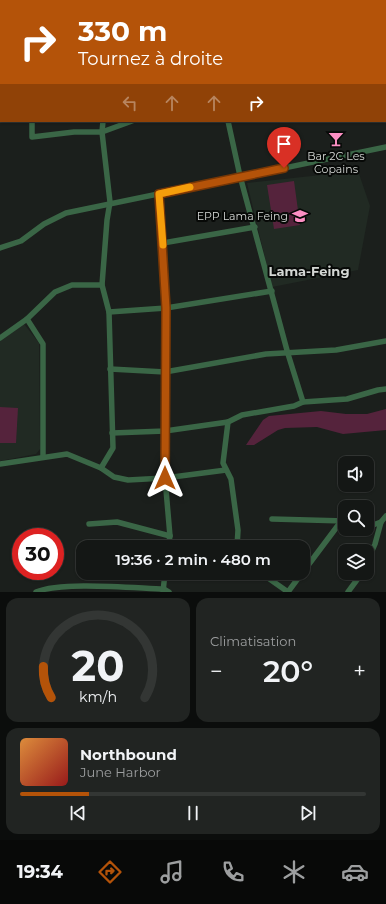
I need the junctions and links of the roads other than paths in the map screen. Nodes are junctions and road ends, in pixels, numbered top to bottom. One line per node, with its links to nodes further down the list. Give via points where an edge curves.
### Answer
1 (32, 122): 5 (street, via 32,137)
2 (103, 122): 5 (street)
3 (129, 122): 5 (street)
4 (228, 122): 7 (street)
5 (102, 132): 9 (street)
6 (386, 147): 7 (street)
7 (240, 176): 8 (street); 10 (street)
8 (159, 194): 9 (street); 11 (street)
9 (110, 202): 12 (street, via 66,213 44,224 21,241); 13 (street)
10 (254, 227): 11 (street); 14 (street)
11 (163, 243): 15 (street)
12 (0, 248)
13 (102, 284): 16 (street); 17 (street, via 72,285 55,292)
14 (272, 291): 15 (street); 20 (street)
15 (166, 308): 16 (street); 22 (street)
16 (109, 312): 21 (street)
17 (27, 319): 18 (street); 28 (street, via 43,344)
18 (0, 338)
19 (386, 341): 20 (street, via 336,350)
20 (288, 354): 22 (street, via 266,354); 24 (street)
21 (110, 369): 22 (street); 27 (street)
22 (166, 372): 26 (street)
23 (386, 389): 24 (street, via 347,399)
24 (303, 402): 25 (street, via 242,416)
25 (228, 422): 26 (street); 31 (street, via 223,463)
26 (164, 431): 27 (street); 32 (street)
27 (112, 433): 30 (street, via 113,448)
28 (43, 456): 29 (street); 30 (street, via 67,454)
29 (0, 464)
30 (101, 468): 32 (street, via 114,477 128,480)
31 (226, 470): 32 (street); 42 (street, via 231,479)
32 (165, 478): 40 (street)
33 (386, 516): 36 (street)
34 (272, 519): 35 (street)
35 (338, 520)
36 (381, 522): 38 (street); 43 (street)
37 (90, 524): 40 (street, via 117,522)
38 (374, 525)
39 (338, 528): 44 (street)
40 (170, 536): 41 (street)
41 (169, 540)
42 (237, 540)
43 (374, 546)
44 (310, 563)
45 (165, 580): 49 (street)
46 (271, 580): 51 (street)
47 (297, 580): 51 (street)
48 (357, 580): 52 (street)
49 (165, 591): 50 (street, via 64,587)
50 (36, 592)
51 (288, 592)
52 (348, 592)

